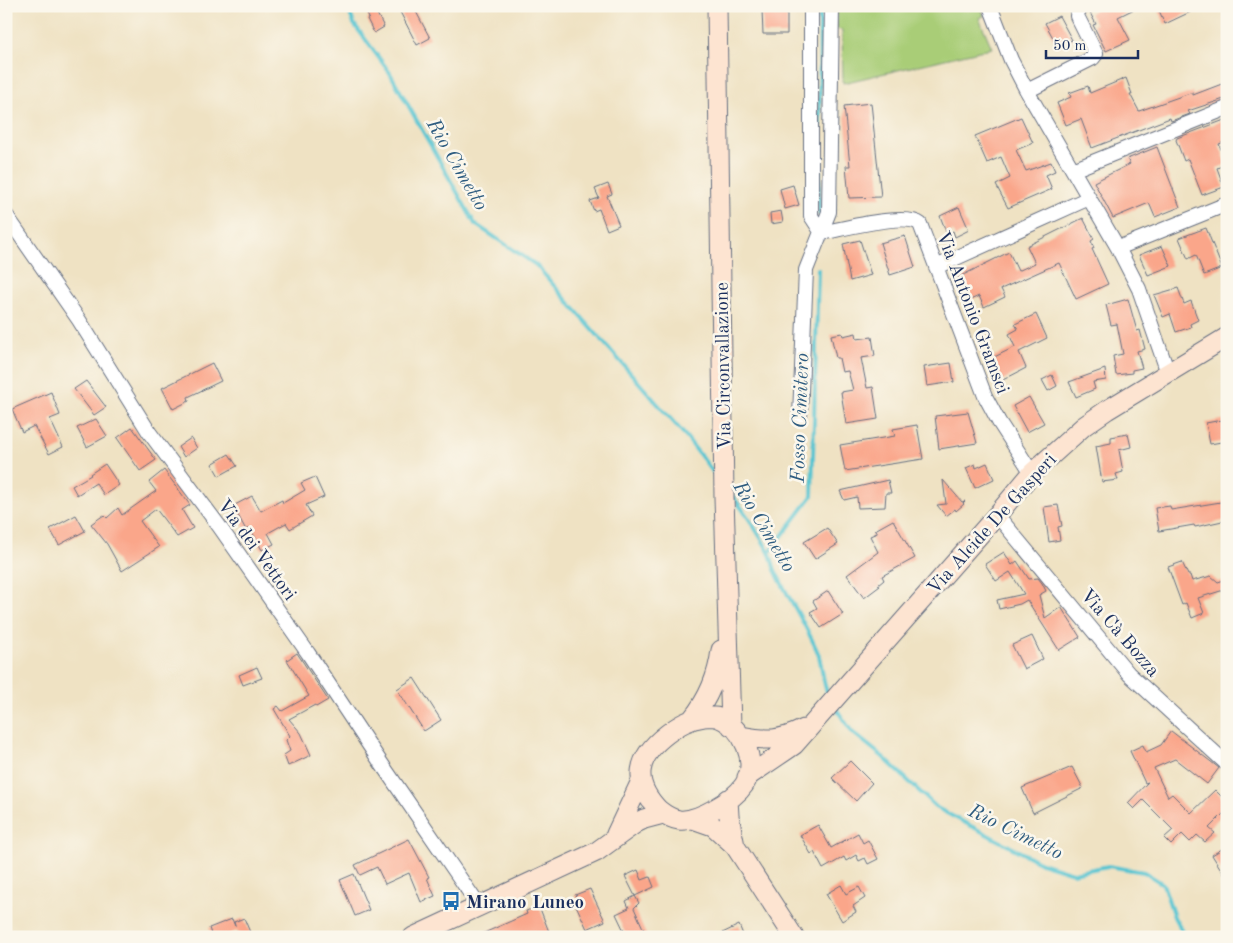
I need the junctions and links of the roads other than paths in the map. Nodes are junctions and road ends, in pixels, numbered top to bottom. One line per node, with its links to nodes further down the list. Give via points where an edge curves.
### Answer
1 (717, 6): 20 (main road, Via Circonvallazione)
2 (811, 6): 12 (street, via 811,216)
3 (832, 6): 12 (street, via 829,212)
4 (990, 6): 6 (street)
5 (1083, 6): 6 (street, via 1077,16 1096,54)
6 (1027, 91): 8 (street)
7 (1227, 108): 8 (street)
8 (1073, 170): 9 (street)
9 (1088, 198): 13 (street); 14 (street)
10 (1227, 204): 13 (street)
11 (6, 215): 32 (street, Via dei Vettori, via 79,320 149,432 308,653)
12 (822, 233): 14 (street, Via Antonio Gramsci, via 863,224 916,220 924,231); 17 (street, via 806,270)
13 (1118, 248): 16 (street, via 1139,289)
14 (936, 267): 18 (street, Via Antonio Gramsci, via 985,396)
15 (1227, 338): 16 (main road, Via Alcide De Gasperi)
16 (1168, 373): 18 (main road, Via Alcide De Gasperi, via 1084,426)
17 (800, 416)
18 (1032, 473): 19 (main road, Via Alcide De Gasperi)
19 (997, 515): 22 (main road, Via Alcide De Gasperi); 24 (street, Via Cà Bozza, via 1129,674)
20 (727, 614): 21 (main road, via 717,673 703,706); 23 (main road, Via Circonvallazione)
21 (692, 718): 23 (main road, via 719,718); 26 (main road, via 648,752 641,764)
22 (809, 727): 23 (main road, via 775,740); 25 (main road, Via Alcide De Gasperi, via 794,745)
23 (736, 731): 25 (main road, via 746,744 749,758)
24 (1227, 764)
25 (747, 777): 27 (main road, via 745,784)
26 (641, 781): 28 (main road, via 650,800); 30 (main road)
27 (728, 799): 29 (main road); 31 (main road)
28 (663, 814): 29 (main road, via 679,820); 30 (main road, via 644,819)
29 (694, 819): 31 (main road, via 713,826)
30 (614, 838): 32 (main road, via 596,852)
31 (735, 846): 34 (main road)
32 (479, 906): 33 (main road)
33 (413, 937)
34 (794, 937)

